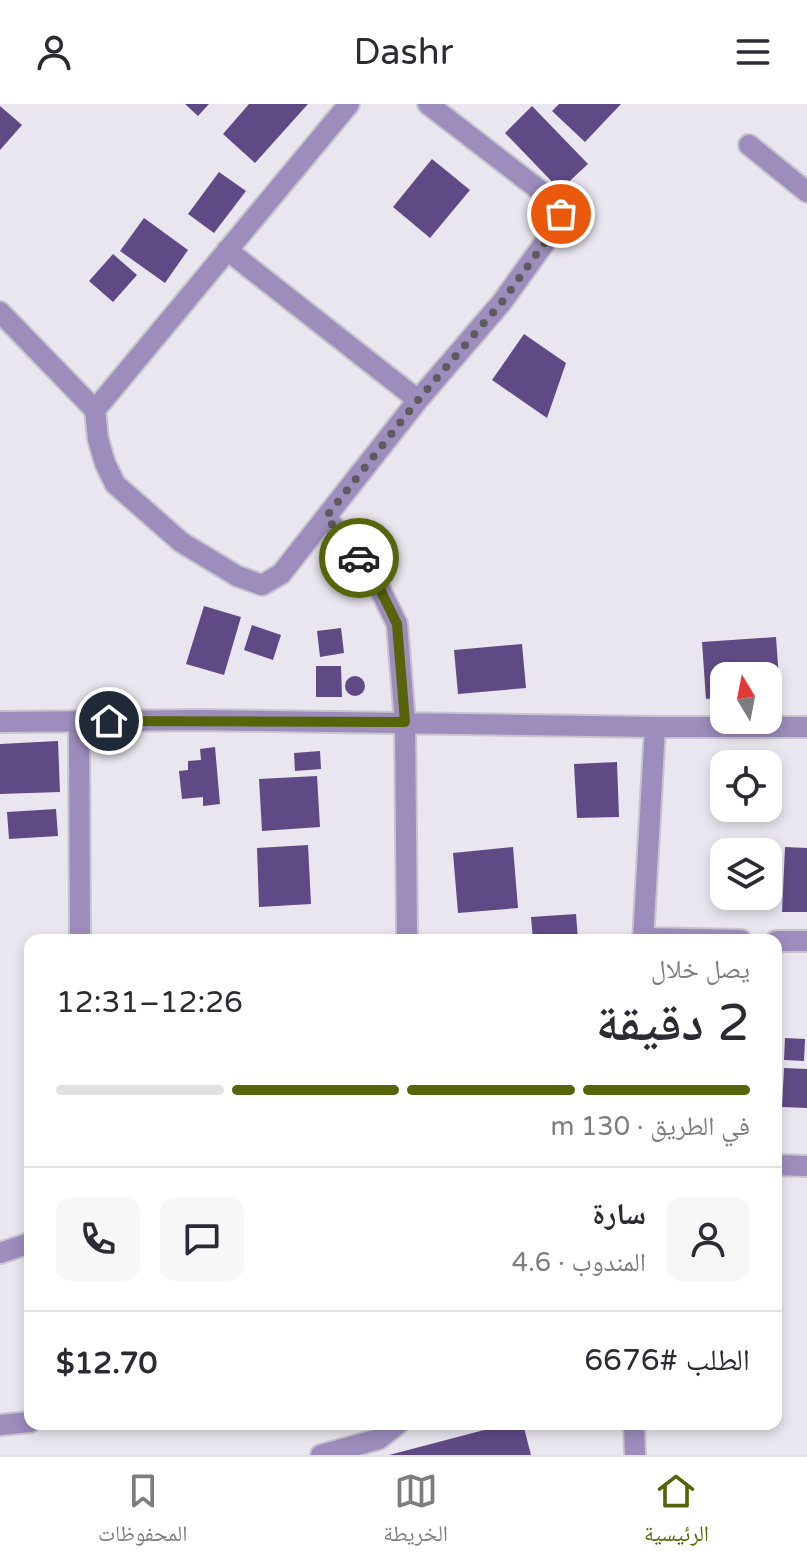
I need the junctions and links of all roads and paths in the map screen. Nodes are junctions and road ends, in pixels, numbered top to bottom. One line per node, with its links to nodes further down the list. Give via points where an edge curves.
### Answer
1 (349, 104): 5 (street)
2 (428, 104): 7 (street, via 551,199 561,220 502,302)
3 (749, 145): 4 (street)
4 (807, 192)
5 (227, 250): 7 (street); 8 (street)
6 (0, 312): 8 (street)
7 (418, 400): 9 (street)
8 (95, 410): 9 (street, via 98,439 115,484 181,542 237,576 262,585 281,574)
9 (326, 517): 12 (street, via 375,579 397,624)
10 (79, 721): 11 (street); 12 (street); 15 (street)
11 (0, 722)
12 (405, 722): 13 (street); 16 (street)
13 (655, 727): 14 (street); 17 (street)
14 (807, 727)
15 (80, 934)
16 (407, 934)
17 (643, 934)
18 (782, 941): 19 (street)
19 (807, 941)
20 (782, 1165): 21 (street)
21 (807, 1166)
22 (24, 1245): 23 (street)
23 (0, 1253)
24 (24, 1423): 25 (street)
25 (0, 1425)
26 (390, 1430): 28 (street, via 379,1439)
27 (634, 1430): 29 (street)
28 (321, 1455)
29 (635, 1455)

